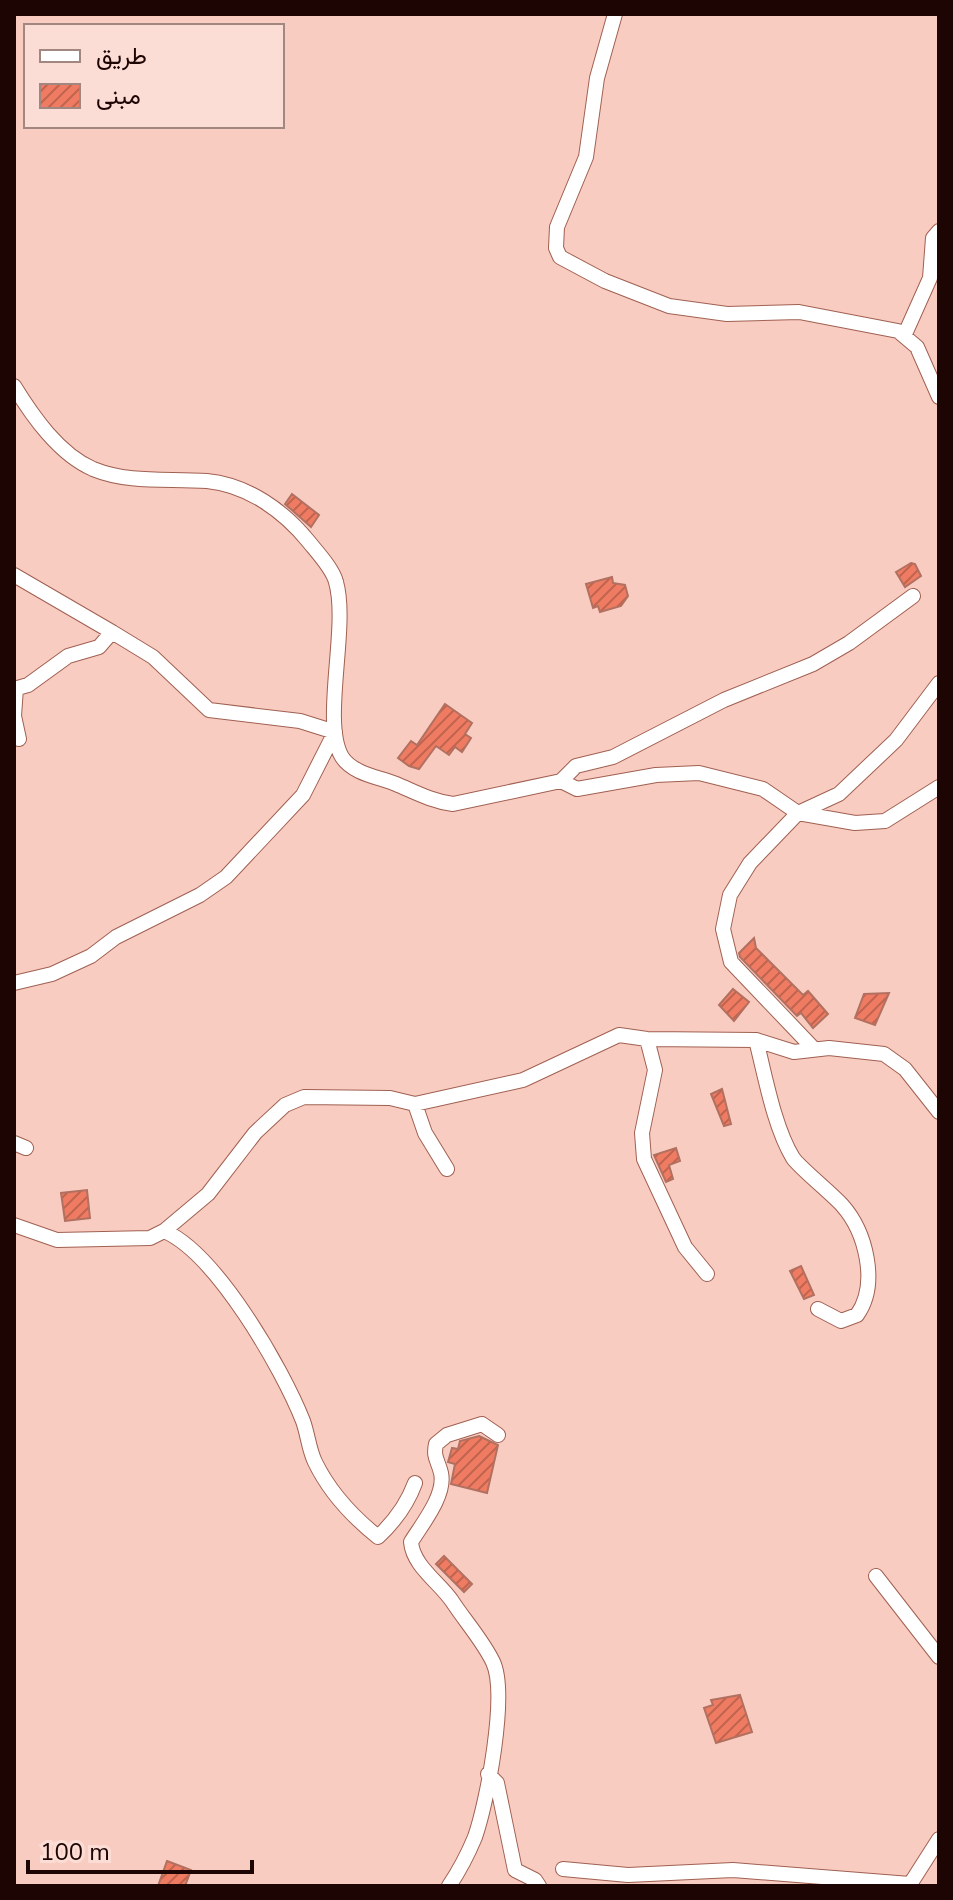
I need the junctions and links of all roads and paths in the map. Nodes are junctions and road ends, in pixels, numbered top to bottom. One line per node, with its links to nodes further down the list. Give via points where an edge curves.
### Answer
1 (615, 14): 3 (street, via 597,78 586,157 557,227 560,257 669,306 727,314 814,314)
2 (939, 231): 3 (street, via 933,238 930,278)
3 (905, 334): 5 (street, via 925,360)
4 (14, 386): 11 (street, via 43,428 91,468 143,480 232,486 285,516 336,581)
5 (939, 397)
6 (14, 575): 8 (street)
7 (913, 596): 13 (street, via 813,664 724,700 613,757 576,766)
8 (112, 632): 10 (street, via 99,647 68,656 28,685); 11 (street, via 153,657 209,710 300,721)
9 (939, 683): 15 (street, via 896,740 853,782)
10 (15, 688): 12 (street)
11 (335, 732): 13 (street, via 343,758 355,768 436,802 465,802); 16 (street, via 303,795 226,877 91,956 52,974)
12 (19, 739)
13 (561, 781): 15 (street, via 577,789 699,773 763,789)
14 (939, 787): 15 (street, via 885,821 855,823)
15 (798, 813): 19 (street, via 737,882 723,929 731,962)
16 (14, 983)
17 (647, 1039): 18 (street); 20 (street, via 619,1035 523,1080); 25 (street, via 655,1070 642,1133 644,1159 685,1247)
18 (756, 1040): 19 (street, via 794,1052); 26 (street, via 794,1161 845,1208 864,1250 869,1285 857,1315 841,1321)
19 (814, 1049): 21 (street, via 884,1054 905,1069)
20 (415, 1104): 22 (street); 24 (street, via 338,1095 304,1097 285,1105 255,1133 208,1194)
21 (939, 1112)
22 (447, 1169)
23 (14, 1225): 24 (street, via 57,1240 150,1238)
24 (164, 1231): 28 (street, via 199,1253 217,1274 284,1384 320,1471 366,1528 378,1537 408,1503)
25 (707, 1274)
26 (818, 1309)
27 (498, 1435): 31 (street, via 482,1424 436,1444 433,1457 441,1474 440,1494 411,1542 417,1561 494,1663 500,1700)
28 (415, 1483)
29 (876, 1576): 30 (street)
30 (939, 1657)
31 (488, 1774): 35 (street, via 475,1836); 36 (street, via 497,1783 515,1870)
32 (939, 1839): 34 (street)
33 (563, 1869): 34 (street, via 628,1875 733,1870)
34 (910, 1885)
35 (449, 1886)
36 (539, 1886)

